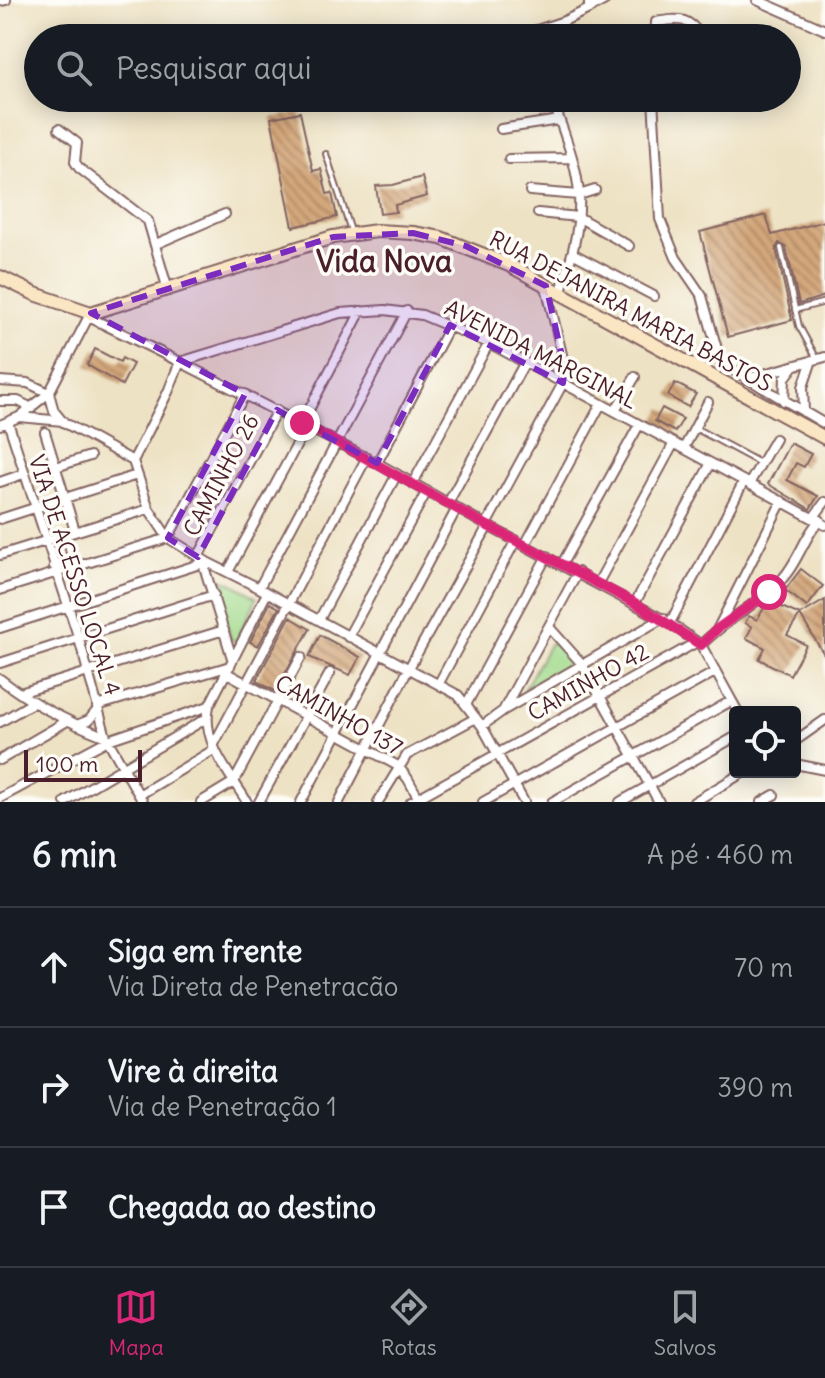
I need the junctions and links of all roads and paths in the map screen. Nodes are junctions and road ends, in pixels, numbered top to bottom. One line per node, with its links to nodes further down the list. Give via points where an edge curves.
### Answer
1 (6, 0): 4 (street)
2 (605, 0): 5 (street)
3 (757, 0): 9 (street)
4 (0, 1)
5 (589, 4): 6 (street)
6 (555, 24)
7 (657, 24): 8 (street, via 680,19)
8 (692, 24)
9 (825, 30)
10 (556, 112): 12 (street)
11 (654, 112): 44 (street, via 660,219 676,258 702,296)
12 (559, 120): 14 (street); 16 (street)
13 (59, 129): 25 (street, via 77,143 76,165 143,216)
14 (501, 129)
15 (326, 154): 24 (lane)
16 (571, 158): 17 (street); 20 (street)
17 (509, 159)
18 (595, 190): 20 (street)
19 (530, 191): 20 (street)
20 (579, 195): 23 (street)
21 (538, 213): 23 (street)
22 (225, 214): 25 (street)
23 (578, 217): 26 (street); 28 (street)
24 (351, 234): 30 (main road, RUA DEJANIRA MARIA BASTOS, via 401,232 441,238); 31 (main road, RUA DEJANIRA MARIA BASTOS)
25 (156, 244): 31 (street)
26 (629, 246)
27 (781, 248): 35 (lane)
28 (572, 253): 32 (street); 33 (street)
29 (0, 277): 38 (main road)
30 (546, 286): 32 (main road, RUA DEJANIRA MARIA BASTOS); 50 (street, via 564,363)
31 (168, 290): 38 (main road, RUA DEJANIRA MARIA BASTOS)
32 (560, 294): 47 (main road, RUA DEJANIRA MARIA BASTOS)
33 (654, 296)
34 (825, 302): 35 (lane)
35 (795, 310): 41 (lane)
36 (361, 311): 37 (street, AVENIDA MARGINAL); 42 (street, AVENIDA MARGINAL); 64 (street)
37 (407, 311): 39 (street, AVENIDA MARGINAL); 71 (street)
38 (90, 315): 42 (street); 51 (street)
39 (450, 325): 40 (street, AVENIDA MARGINAL); 77 (street)
40 (489, 343): 43 (street, AVENIDA MARGINAL); 86 (street)
41 (818, 358): 45 (street); 60 (street, via 803,387)
42 (180, 362): 52 (street); 76 (street)
43 (525, 362): 50 (street, AVENIDA MARGINAL); 91 (street)
44 (721, 363): 47 (street); 48 (street)
45 (794, 366): 48 (street); 54 (street, via 785,378)
46 (635, 377): 59 (street)
47 (717, 379): 69 (main road, RUA DEJANIRA MARIA BASTOS)
48 (746, 379): 54 (street)
49 (0, 381): 51 (street, via 28,383)
50 (563, 383): 56 (street, AVENIDA MARGINAL); 97 (street)
51 (49, 393): 57 (street); 62 (street)
52 (245, 394): 58 (street); 99 (street)
53 (0, 401): 57 (street)
54 (784, 401): 60 (street)
55 (708, 402): 67 (street)
56 (601, 404): 59 (street, AVENIDA MARGINAL); 101 (street)
57 (32, 408): 61 (street)
58 (277, 410): 64 (street); 104 (street, CAMINHO 26)
59 (615, 411): 66 (street, AVENIDA MARGINAL)
60 (804, 412): 65 (street)
61 (19, 417): 62 (street); 63 (street)
62 (63, 422): 76 (street)
63 (4, 423): 81 (street, VIA DE ACESSO LOCAL 4)
64 (305, 424): 71 (street); 107 (street)
65 (825, 424)
66 (639, 425): 72 (street, AVENIDA MARGINAL); 105 (street)
67 (695, 428): 73 (street); 79 (lane)
68 (45, 432): 80 (street)
69 (825, 438)
70 (775, 439): 79 (street)
71 (338, 442): 75 (street); 111 (street)
72 (674, 443): 73 (street, AVENIDA MARGINAL); 109 (street)
73 (684, 448): 78 (street, AVENIDA MARGINAL)
74 (90, 456): 80 (street)
75 (367, 457): 77 (street); 114 (street)
76 (133, 461): 83 (street)
77 (377, 463): 82 (street)
78 (711, 463): 85 (street, AVENIDA MARGINAL); 113 (street)
79 (761, 464): 85 (street)
80 (56, 467): 88 (street)
81 (23, 474): 84 (street); 94 (street, VIA DE ACESSO LOCAL 4)
82 (397, 474): 86 (street); 116 (street)
83 (137, 475): 88 (street); 93 (street)
84 (0, 482)
85 (747, 482): 89 (street, AVENIDA MARGINAL); 117 (street)
86 (413, 483): 87 (street)
87 (427, 491): 91 (street); 122 (street)
88 (66, 499): 94 (street); 98 (street)
89 (782, 501): 96 (street, AVENIDA MARGINAL); 120 (street)
90 (825, 502): 96 (street)
91 (448, 503): 92 (street)
92 (457, 508): 97 (street); 125 (street)
93 (149, 509): 98 (street); 99 (street)
94 (35, 510): 95 (street); 100 (street, VIA DE ACESSO LOCAL 4)
95 (0, 519)
96 (820, 521): 120 (street, via 778,583)
97 (487, 525): 101 (street); 130 (street)
98 (70, 533): 100 (street); 106 (street, via 70,557)
99 (168, 538): 104 (street); 106 (street)
100 (45, 540): 102 (street); 106 (street, VIA DE ACESSO LOCAL 4)
101 (521, 543): 103 (street); 135 (street)
102 (0, 555)
103 (547, 556): 105 (street); 142 (street)
104 (201, 560): 107 (street); 112 (street); 115 (street)
105 (562, 564): 108 (street)
106 (55, 570): 110 (street); 115 (street, VIA DE ACESSO LOCAL 4)
107 (228, 572): 111 (street)
108 (578, 572): 109 (street); 118 (street)
109 (598, 583): 113 (street)
110 (0, 590)
111 (263, 590): 114 (street); 129 (street)
112 (214, 595): 121 (street); 123 (street)
113 (635, 603): 117 (street)
114 (288, 604): 116 (street); 136 (street)
115 (68, 608): 119 (street); 123 (street, VIA DE ACESSO LOCAL 4)
116 (319, 620): 122 (street)
117 (666, 620): 124 (street); 128 (street)
118 (549, 627): 128 (street); 146 (street)
119 (0, 628)
120 (717, 629): 124 (street, CAMINHO 42)
121 (224, 630): 129 (street); 131 (street)
122 (348, 637): 125 (street)
123 (79, 639): 127 (street); 131 (street, VIA DE ACESSO LOCAL 4)
124 (699, 644): 132 (street); 138 (street, CAMINHO 42)
125 (380, 653): 130 (street); 155 (street)
126 (301, 657): 139 (street)
127 (0, 663)
128 (582, 664): 138 (street); 146 (street)
129 (230, 666): 136 (street, CAMINHO 137); 143 (street); 145 (street)
130 (409, 668): 135 (street); 160 (street)
131 (88, 672): 137 (street); 145 (street, VIA DE ACESSO LOCAL 4)
132 (715, 672): 140 (street); 154 (street)
133 (330, 673): 147 (street)
134 (1, 681): 137 (street)
135 (439, 683): 142 (street)
136 (247, 685): 139 (street, CAMINHO 137); 159 (street)
137 (20, 693): 141 (street)
138 (599, 696): 154 (street); 161 (street, CAMINHO 42)
139 (277, 700): 147 (street, CAMINHO 137); 170 (street)
140 (731, 701): 144 (street); 162 (street)
141 (34, 702): 150 (street); 151 (street)
142 (467, 703): 152 (street)
143 (209, 706): 148 (street); 157 (street)
144 (734, 706)
145 (98, 708): 153 (street); 157 (street, VIA DE ACESSO LOCAL 4)
146 (504, 710): 152 (street)
147 (306, 717): 155 (street, CAMINHO 137); 180 (street)
148 (207, 718): 159 (street); 166 (street)
149 (825, 720): 156 (street)
150 (67, 721): 153 (street); 163 (street)
151 (0, 722)
152 (479, 722): 161 (street); 165 (street, via 409,753)
153 (76, 725): 157 (street)
154 (617, 725): 162 (street); 171 (street)
155 (338, 733): 160 (street, CAMINHO 137); 181 (street)
156 (801, 737)
157 (107, 738): 166 (street, VIA DE ACESSO LOCAL 4); 174 (street)
158 (729, 740): 172 (street)
159 (214, 748): 170 (street); 175 (street)
160 (367, 748): 165 (street, CAMINHO 137); 182 (street)
161 (497, 754): 171 (street); 176 (street, CAMINHO 42)
162 (633, 756): 172 (street); 186 (street)
163 (0, 760)
164 (801, 765): 167 (street)
165 (398, 766): 176 (street, CAMINHO 137); 183 (street)
166 (122, 768): 175 (street, VIA DE ACESSO LOCAL 4); 177 (street)
167 (822, 769): 169 (street)
168 (734, 778): 189 (street)
169 (825, 778)
170 (234, 782): 178 (street); 179 (street)
171 (514, 784): 184 (street); 185 (street)
172 (649, 785): 187 (street); 188 (street)
173 (774, 795): 190 (street)
174 (0, 798)
175 (140, 800)
176 (416, 801)
177 (65, 802)
178 (201, 802)
179 (247, 802)
180 (259, 802)
181 (301, 802)
182 (339, 802)
183 (378, 802)
184 (483, 802)
185 (524, 802)
186 (552, 802)
187 (620, 802)
188 (659, 802)
189 (694, 802)
190 (762, 802)

